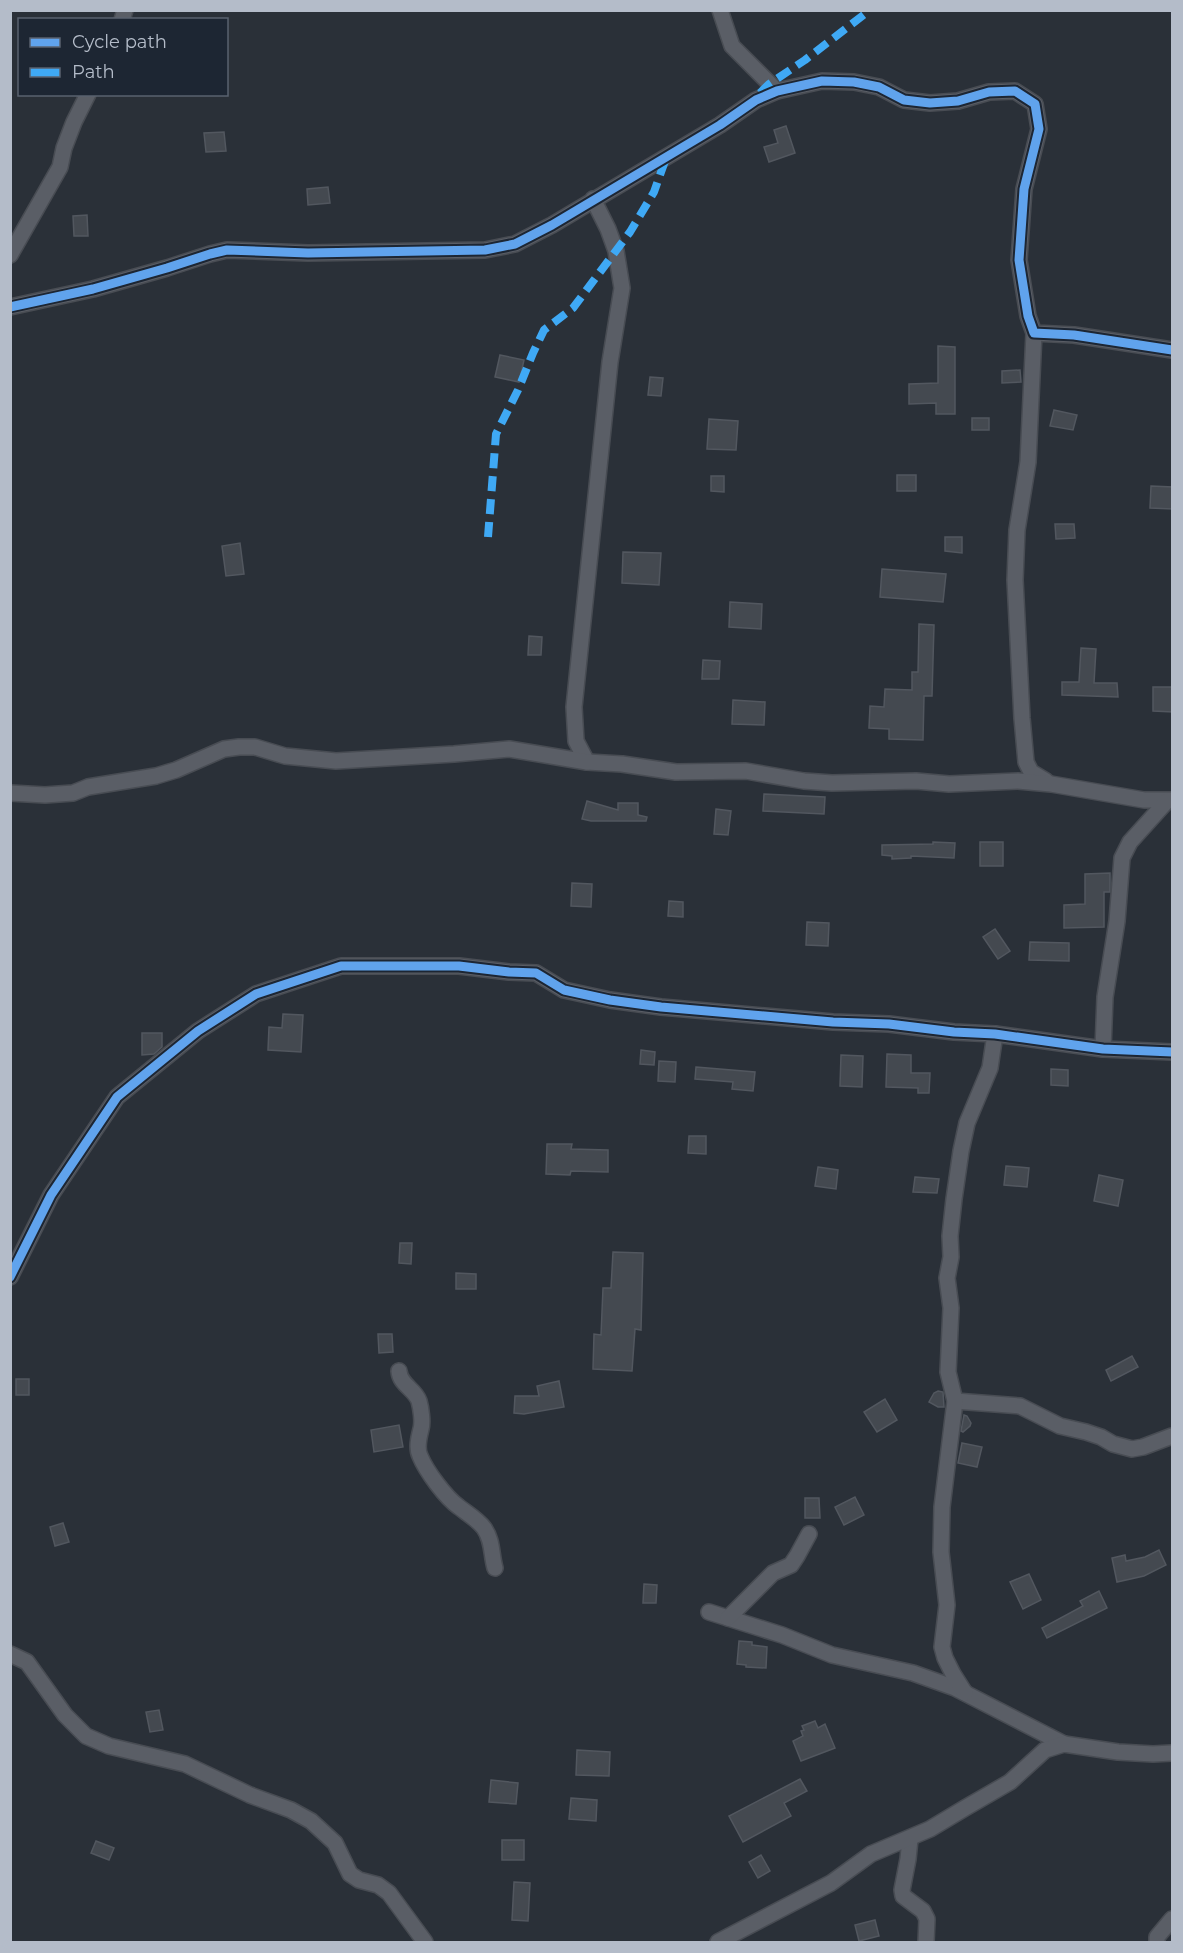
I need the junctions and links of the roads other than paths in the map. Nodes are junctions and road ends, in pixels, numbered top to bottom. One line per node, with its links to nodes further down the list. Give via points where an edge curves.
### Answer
1 (720, 10): 2 (street, via 732,46)
2 (777, 91): 4 (street); 7 (street, via 822,81 854,82 879,87 904,100 958,101 989,92 1015,91 1035,104 1039,129 1024,189 1019,260)
3 (87, 96): 5 (street, via 64,148 60,167)
4 (593, 199): 6 (street, via 515,244 485,250 227,250 93,289); 9 (street, via 616,250 622,288 608,373 574,707 576,741)
5 (10, 255)
6 (10, 308)
7 (1034, 333): 8 (street); 10 (street, via 1028,462 1017,530 1015,580 1026,762 1031,772)
8 (1173, 350)
9 (587, 762): 10 (street, via 676,772 746,771 832,783); 11 (street, via 509,749 336,761 239,747 224,749 156,776 74,793)
10 (1050, 784): 12 (street, via 1144,800)
11 (10, 793)
12 (1170, 800): 14 (street, via 1130,842 1122,858 1105,997)
13 (994, 1034): 14 (street); 16 (street, via 661,1007 564,990 536,972 459,966 341,966 256,994 198,1031 117,1097 51,1194); 18 (street, via 990,1068 967,1123 950,1236 948,1372)
14 (1103, 1049): 15 (street)
15 (1173, 1052)
16 (10, 1277)
17 (399, 1371): 21 (street, via 400,1379 420,1405 420,1457 443,1492 485,1529)
18 (955, 1401): 19 (street, via 1020,1406 1060,1426 1132,1449); 25 (street, via 942,1507 941,1552 947,1605 942,1647 952,1674)
19 (1173, 1436)
20 (809, 1534): 23 (street, via 791,1565 773,1574)
21 (495, 1568)
22 (709, 1612): 23 (street)
23 (728, 1618): 25 (street, via 832,1655 913,1673)
24 (10, 1654): 30 (street, via 27,1662 65,1715 86,1736 109,1746 185,1764 311,1821 335,1843 350,1874 389,1893)
25 (965, 1693): 26 (street)
26 (1064, 1744): 27 (street, via 1118,1752); 28 (street, via 1045,1749 1010,1782)
27 (1173, 1753)
28 (910, 1839): 31 (street, via 885,1846 824,1887); 32 (street, via 902,1890 903,1896 923,1911 927,1919)
29 (1173, 1919): 33 (street)
30 (425, 1942)
31 (718, 1942)
32 (926, 1942)
33 (1157, 1942)

